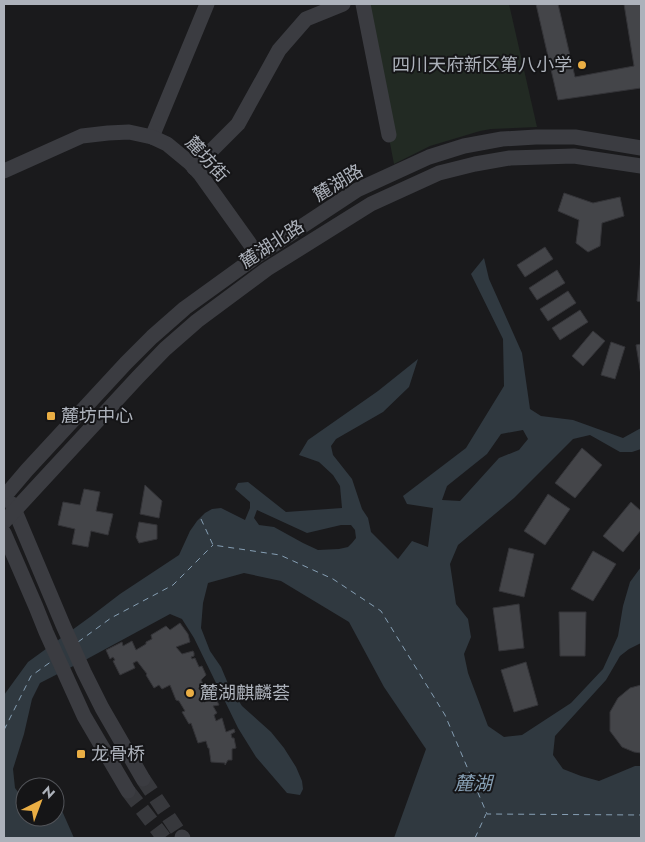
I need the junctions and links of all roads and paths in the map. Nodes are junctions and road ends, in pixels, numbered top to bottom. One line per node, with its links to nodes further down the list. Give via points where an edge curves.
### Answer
1 (207, 4): 5 (street)
2 (343, 4): 8 (street, via 306,19 279,50 238,124)
3 (363, 4): 4 (street)
4 (389, 135)
5 (152, 137): 8 (street, 麓坊街, via 168,144); 9 (street, 麓坊街, via 129,132 82,136)
6 (641, 148): 11 (street, 麓湖路, via 575,137 502,139 464,146 430,157 357,190)
7 (641, 166): 12 (street, 麓湖北路, via 574,156 510,158 440,173 371,204)
8 (194, 168): 10 (street, 麓坊街)
9 (4, 171)
10 (250, 244)
11 (269, 248): 12 (street); 13 (street, 麓湖路)
12 (279, 262): 14 (street, 麓湖北路)
13 (244, 265): 14 (street); 15 (street, 麓湖路, via 152,337)
14 (254, 278): 16 (street, 麓湖北路, via 197,320 165,349)
15 (5, 493): 16 (street)
16 (15, 511): 17 (street, 麓湖北路); 19 (street, via 84,672)
17 (4, 522)
18 (4, 533): 20 (street, via 84,716)
19 (143, 780)
20 (128, 791)

